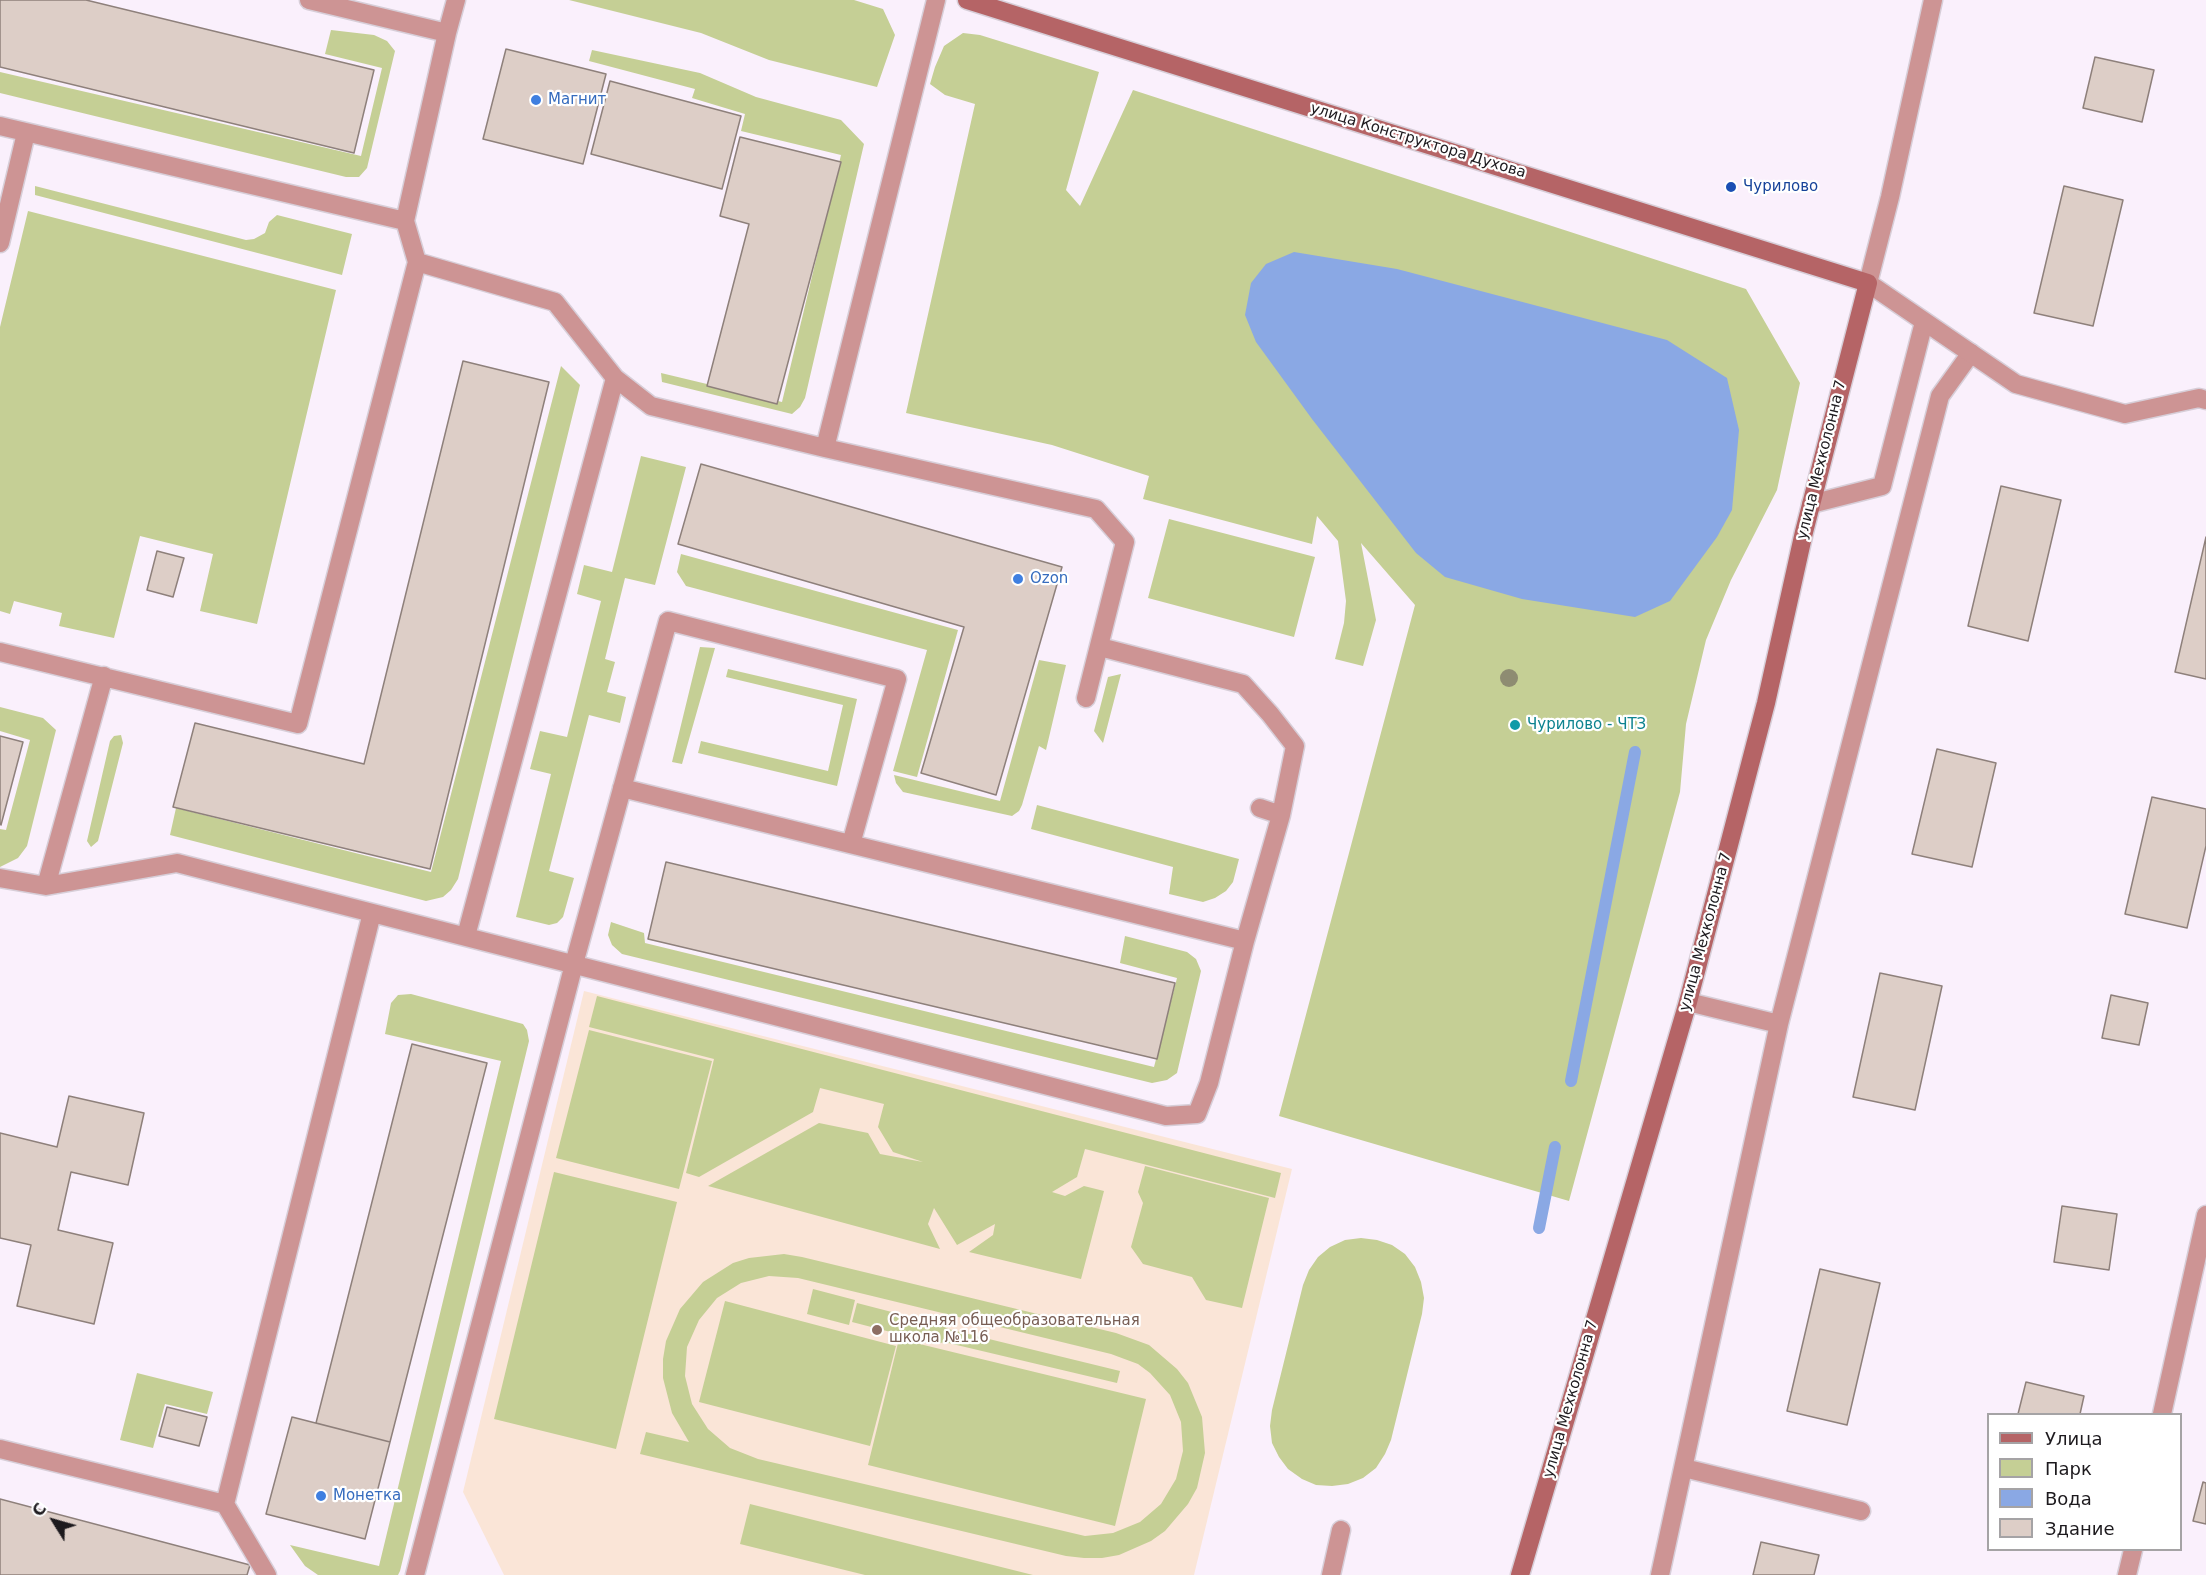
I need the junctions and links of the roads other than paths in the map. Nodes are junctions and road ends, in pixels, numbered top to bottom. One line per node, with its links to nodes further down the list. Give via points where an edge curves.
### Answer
1 (309, 0): 6 (street)
2 (456, 0): 6 (street)
3 (936, 0): 17 (street)
4 (967, 0): 12 (street, улица Конструктора Духова)
5 (1933, 0): 12 (street)
6 (447, 33): 9 (street)
7 (0, 126): 8 (street)
8 (26, 133): 9 (street); 10 (street)
9 (405, 221): 11 (street)
10 (0, 243)
11 (417, 262): 15 (street, via 555,302); 21 (street, via 298,724)
12 (1868, 283): 13 (street); 18 (street, улица Мехколонна 7)
13 (1924, 322): 14 (street); 18 (street, via 1882,486)
14 (1971, 353): 16 (street, via 2016,384 2125,414 2199,398); 34 (street, via 1940,396)
15 (615, 378): 17 (street, via 651,406); 30 (street)
16 (2206, 400)
17 (825, 448): 19 (street, via 1096,509 1125,542)
18 (1811, 504): 33 (street, улица Мехколонна 7, via 1766,703)
19 (1100, 647): 22 (street); 25 (street, via 1243,684 1295,746)
20 (0, 652): 21 (street)
21 (104, 676): 28 (street)
22 (1086, 698)
23 (622, 788): 26 (street); 26 (street, via 668,621 897,679); 32 (street)
24 (1260, 808): 25 (street)
25 (1281, 815): 31 (street)
26 (851, 844): 31 (street)
27 (0, 878): 28 (street)
28 (46, 886): 29 (street, via 177,864)
29 (372, 913): 30 (street); 39 (street)
30 (466, 936): 32 (street)
31 (1245, 941): 32 (street, via 1209,1083 1197,1114 1166,1116)
32 (574, 964): 44 (street)
33 (1688, 1002): 34 (street); 46 (street, улица Мехколонна 7)
34 (1779, 1024): 38 (street)
35 (2206, 1215): 36 (street)
36 (2162, 1413)
37 (0, 1449): 39 (street)
38 (1684, 1468): 40 (street); 47 (street)
39 (225, 1504): 43 (street)
40 (1861, 1511)
41 (1341, 1530): 45 (street)
42 (2133, 1551): 48 (street)
43 (267, 1575)
44 (415, 1575)
45 (1331, 1575)
46 (1520, 1575)
47 (1659, 1575)
48 (2127, 1575)

